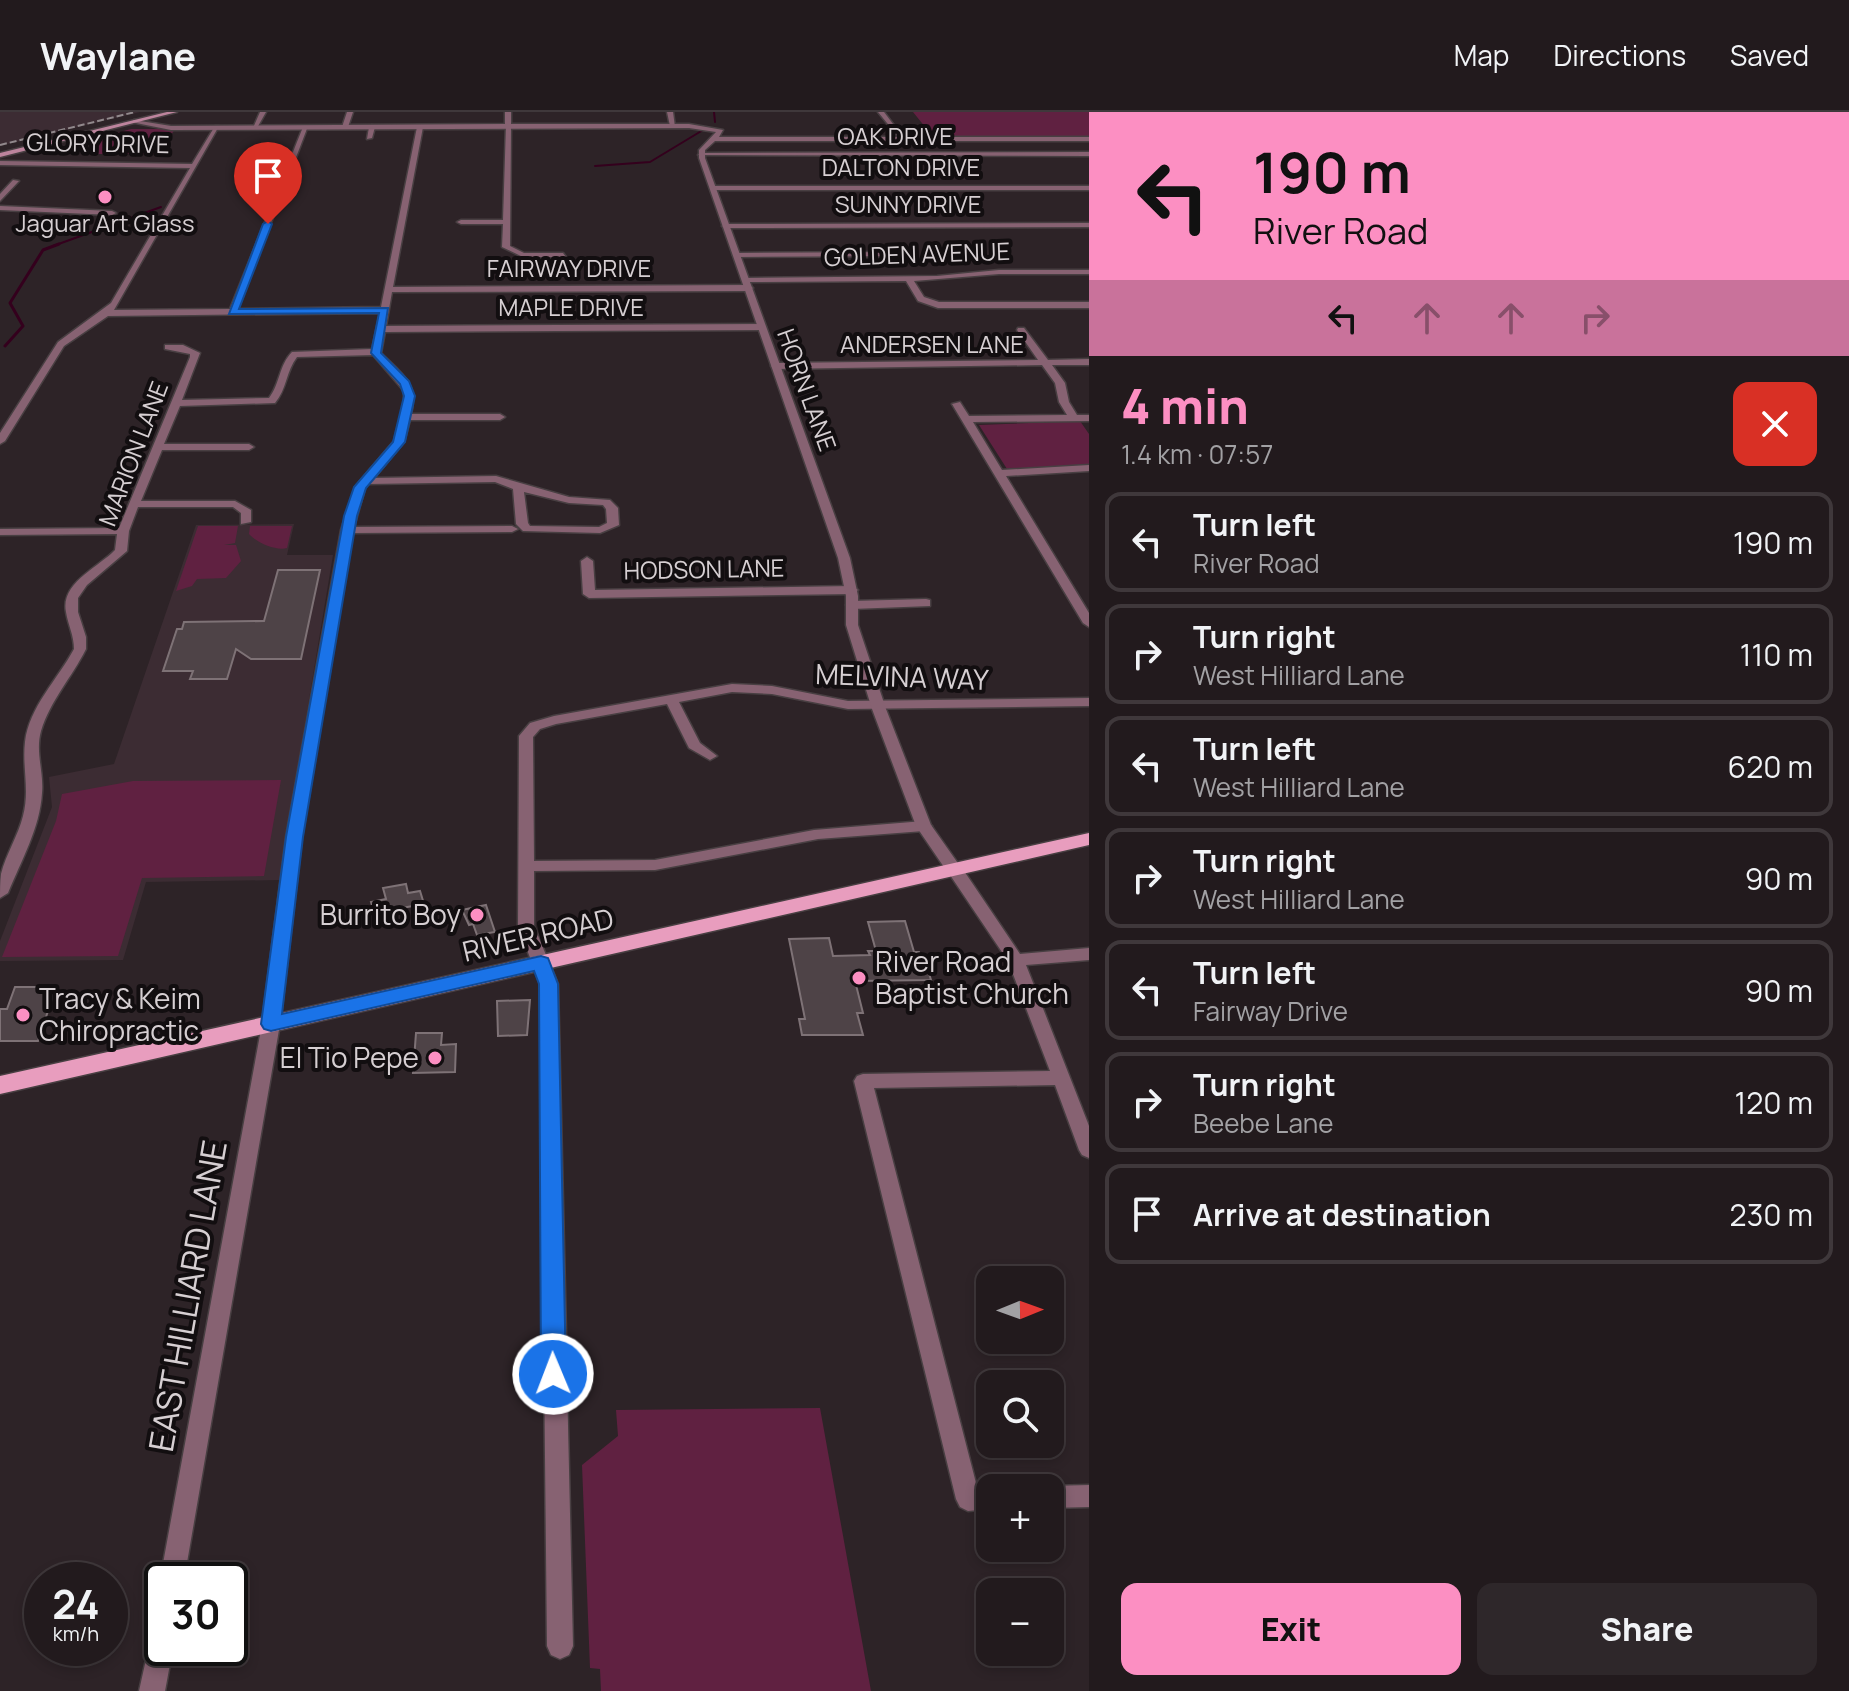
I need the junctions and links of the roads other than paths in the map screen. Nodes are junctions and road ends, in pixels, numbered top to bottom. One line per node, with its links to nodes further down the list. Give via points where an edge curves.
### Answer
1 (174, 112): 7 (main road)
2 (263, 112): 14 (street)
3 (350, 112): 16 (street)
4 (508, 112): 10 (street)
5 (670, 112): 11 (street)
6 (881, 112): 21 (street)
7 (154, 117): 8 (main road); 9 (street)
8 (134, 122): 9 (street); 12 (main road)
9 (152, 126): 12 (street); 13 (street)
10 (508, 126): 11 (street); 18 (street); 35 (street)
11 (673, 126): 20 (street, via 716,128 721,133)
12 (114, 127): 24 (main road)
13 (217, 127): 14 (street); 27 (street)
14 (255, 127): 15 (street)
15 (306, 127): 16 (street); 47 (street)
16 (345, 127): 17 (street)
17 (372, 127): 18 (street); 19 (street)
18 (420, 127): 44 (street)
19 (369, 138)
20 (714, 139): 21 (street); 25 (street)
21 (903, 139): 22 (street)
22 (1089, 139)
23 (1089, 154): 25 (street, OAK DRIVE)
24 (0, 155)
25 (701, 155): 29 (street, HORN LANE)
26 (0, 163): 27 (street, GLORY DRIVE)
27 (195, 166): 48 (street)
28 (15, 181): 31 (street)
29 (713, 188): 30 (street, DALTON DRIVE); 37 (street, HORN LANE)
30 (1089, 188)
31 (0, 199)
32 (0, 208): 33 (street)
33 (112, 213)
34 (461, 222): 35 (street)
35 (506, 222): 39 (street, via 510,251)
36 (1089, 225): 37 (street, SUNNY DRIVE)
37 (726, 226): 40 (street, HORN LANE)
38 (904, 254): 40 (street)
39 (563, 255)
40 (737, 255): 43 (street, HORN LANE)
41 (1089, 272): 42 (street, GOLDEN AVENUE)
42 (908, 278): 43 (street, GOLDEN AVENUE); 45 (street, via 919,297 932,304)
43 (747, 284): 44 (street, FAIRWAY DRIVE); 49 (street, HORN LANE)
44 (389, 290): 46 (street)
45 (1089, 305)
46 (385, 310): 47 (street); 50 (street)
47 (233, 312): 48 (street)
48 (107, 313): 64 (street, via 61,344)
49 (762, 327): 50 (street, MAPLE DRIVE); 56 (street, HORN LANE)
50 (381, 329): 53 (street)
51 (1021, 330): 55 (street)
52 (168, 347): 57 (street, MARION LANE, via 196,355)
53 (376, 352): 57 (street, via 296,352 275,401); 59 (street, via 408,387)
54 (1089, 362): 55 (street, ANDERSEN LANE)
55 (1045, 364): 56 (street, ANDERSEN LANE); 61 (street, via 1063,388)
56 (776, 366): 78 (street, HORN LANE)
57 (176, 403): 65 (street, MARION LANE)
58 (957, 404): 63 (street)
59 (406, 417): 60 (street); 69 (street, via 395,449)
60 (500, 417)
61 (1074, 418): 62 (street); 63 (street)
62 (1089, 418)
63 (966, 419): 68 (street)
64 (0, 441)
65 (157, 447): 66 (street); 71 (street, MARION LANE)
66 (249, 447)
67 (1089, 468): 68 (street)
68 (999, 473): 81 (street)
69 (364, 481): 70 (street, via 496,479); 74 (street, EAST HILLIARD LANE)
70 (518, 487): 70 (street, via 569,500 606,502 613,525 600,530 527,529)
71 (134, 504): 72 (street, via 235,504 247,512); 75 (street, MARION LANE)
72 (245, 522)
73 (512, 529): 74 (street)
74 (347, 530): 94 (street, EAST HILLIARD LANE, via 294,837)
75 (123, 531): 76 (street); 90 (street, MARION LANE, via 121,551 72,598 80,649 34,730 35,790 29,822)
76 (0, 532)
77 (587, 561): 78 (street, HODSON LANE, via 589,594)
78 (852, 590): 80 (street, HORN LANE)
79 (926, 603): 80 (street)
80 (852, 605): 84 (street, HORN LANE, via 854,634)
81 (1089, 623)
82 (671, 699): 84 (street, MELVINA WAY, via 745,688 833,704); 85 (street, via 694,745); 88 (street, MELVINA WAY, via 554,720 529,731)
83 (1089, 702): 84 (street, MELVINA WAY)
84 (878, 706): 86 (street, HORN LANE)
85 (710, 756)
86 (924, 826): 88 (street, via 818,835 655,865); 89 (street, HORN LANE)
87 (1089, 839): 89 (main road, RIVER ROAD)
88 (524, 866): 93 (street, via 526,926)
89 (954, 869): 92 (street, HORN LANE); 93 (main road, RIVER ROAD)
90 (0, 893)
91 (1089, 954): 92 (street)
92 (1016, 960): 95 (street, HORN LANE)
93 (541, 963): 94 (main road, RIVER ROAD); 103 (street, via 549,984)
94 (271, 1024): 96 (main road, RIVER ROAD); 102 (street, EAST HILLIARD LANE)
95 (1062, 1078): 97 (street, HORN LANE); 101 (street, via 863,1081 968,1499)
96 (0, 1085)
97 (1085, 1131): 98 (street, HORN LANE)
98 (1089, 1150)
99 (1089, 1496): 100 (street)
100 (1064, 1497)
101 (976, 1499)
102 (175, 1562)
103 (560, 1646)
104 (157, 1666): 105 (street)
105 (152, 1691)

